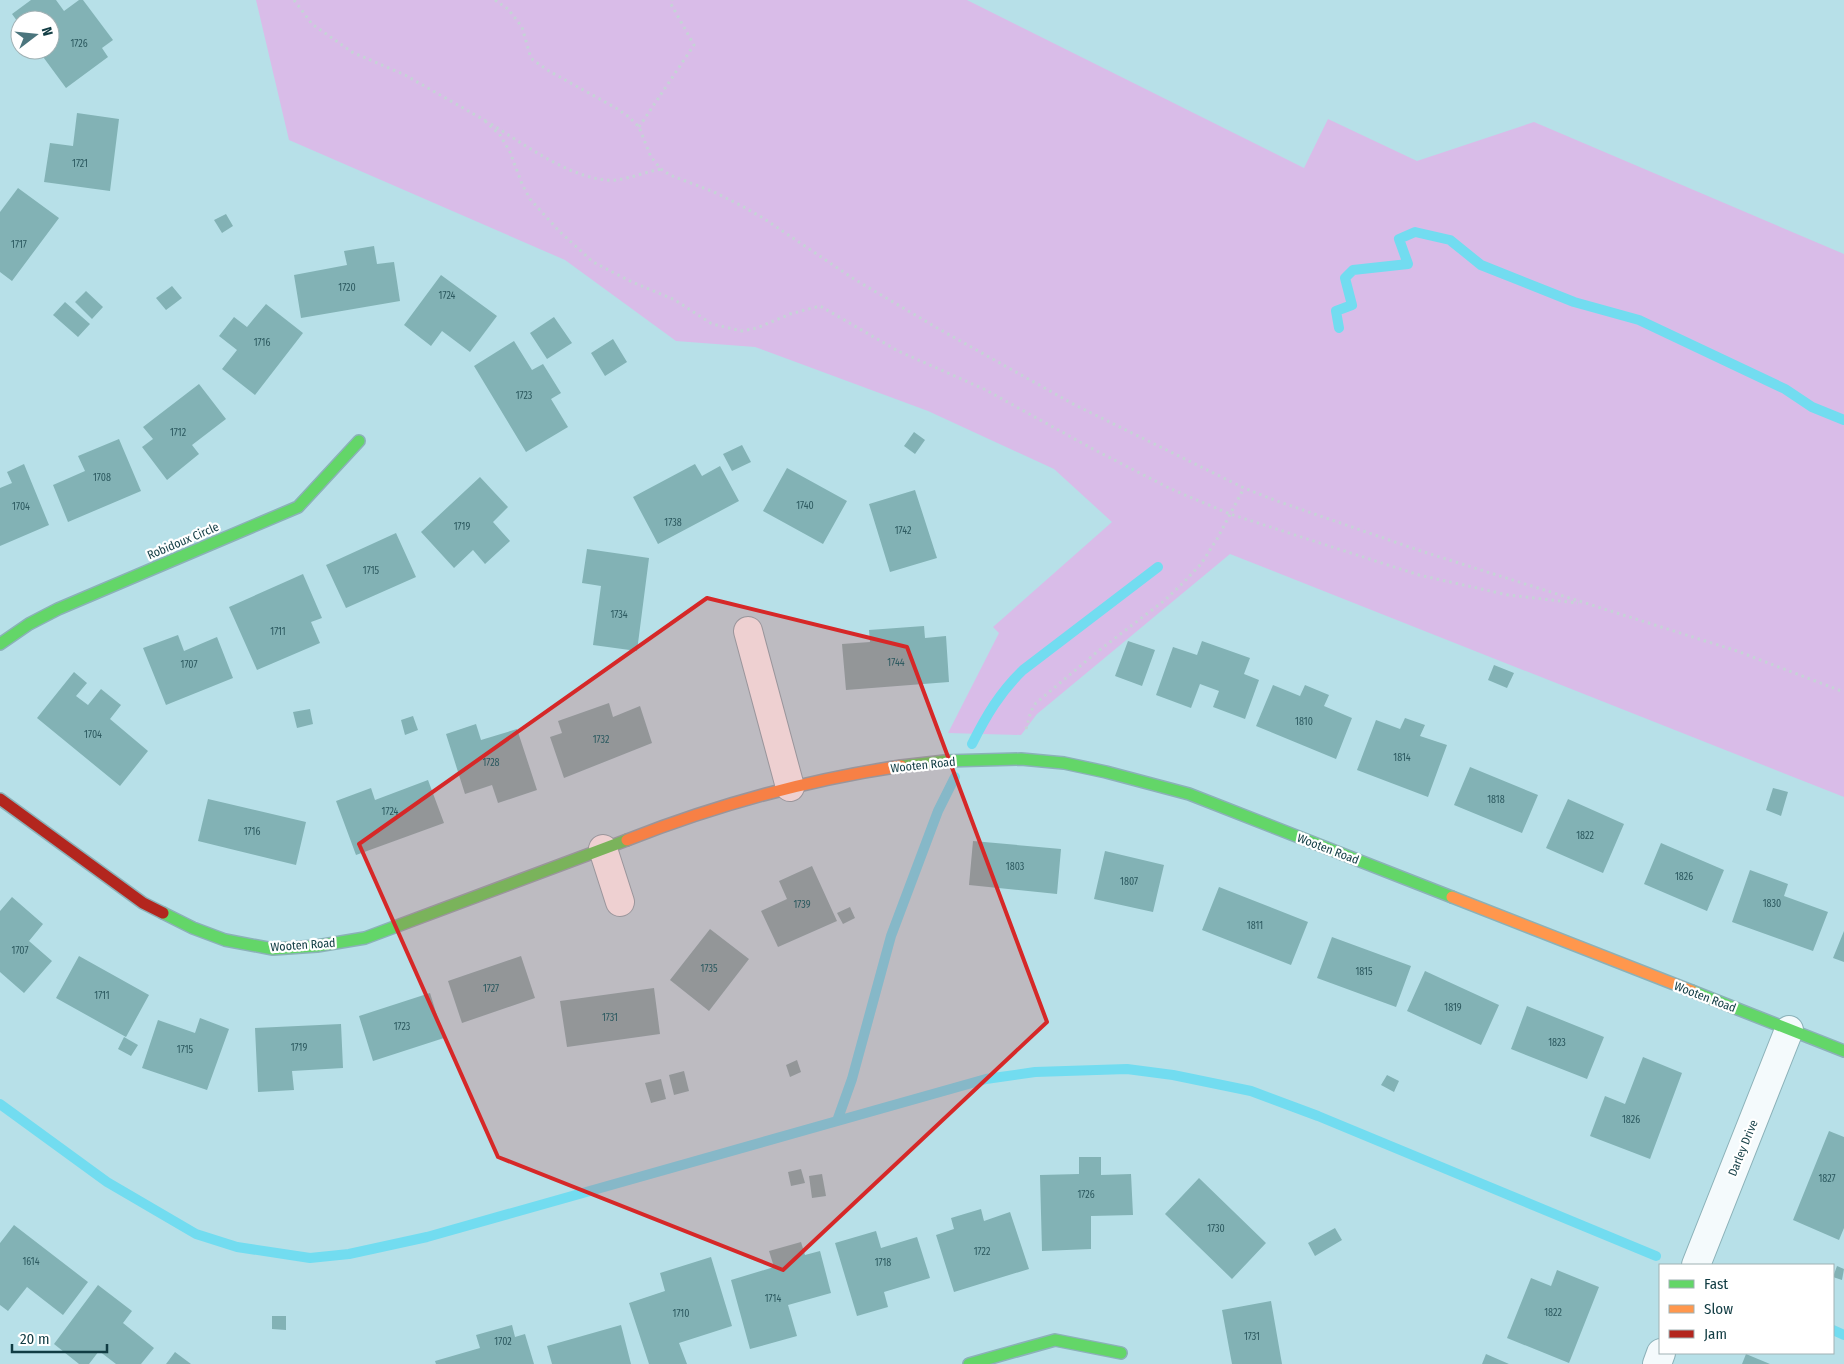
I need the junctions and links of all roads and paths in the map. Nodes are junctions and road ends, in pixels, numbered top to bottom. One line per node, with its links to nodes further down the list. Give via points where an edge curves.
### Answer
1 (294, 0): 4 (path, via 312,24 352,52 405,75)
2 (495, 0): 5 (path, via 508,9 522,27 533,60 616,108)
3 (672, 0): 5 (path, via 671,4 694,45)
4 (485, 121): 6 (path, via 566,169 585,176 616,180); 9 (path, via 500,135 510,152 530,199 559,232 593,262 675,300 712,324 742,332 820,306 898,351 984,389 1171,489)
5 (639, 127): 6 (path, via 651,157)
6 (661, 169): 8 (path, via 763,218 862,284 1075,405)
7 (359, 441): 12 (street, Robidoux Circle, via 298,507 58,609)
8 (1244, 488): 9 (path); 10 (path, via 1421,551)
9 (1230, 514): 10 (path, via 1419,575 1508,595); 14 (path, via 1201,564 1184,582 1036,703 1028,720)
10 (1585, 604): 13 (path, via 1737,651)
11 (748, 631): 15 (street)
12 (0, 644)
13 (1844, 692)
14 (1021, 759): 15 (street, Wooten Road, via 954,761 903,767); 19 (street, Wooten Road, via 1081,767 1189,794)
15 (790, 788): 17 (street, Wooten Road, via 719,806)
16 (0, 799): 17 (street, Wooten Road, via 143,903 225,940 273,949 365,938)
17 (602, 850): 18 (street)
18 (620, 902)
19 (1789, 1030): 20 (street, Wooten Road); 21 (street, Darley Drive)
20 (1844, 1051)
21 (1696, 1264)
22 (1121, 1354): 23 (street, via 1055,1340)
23 (969, 1364)

